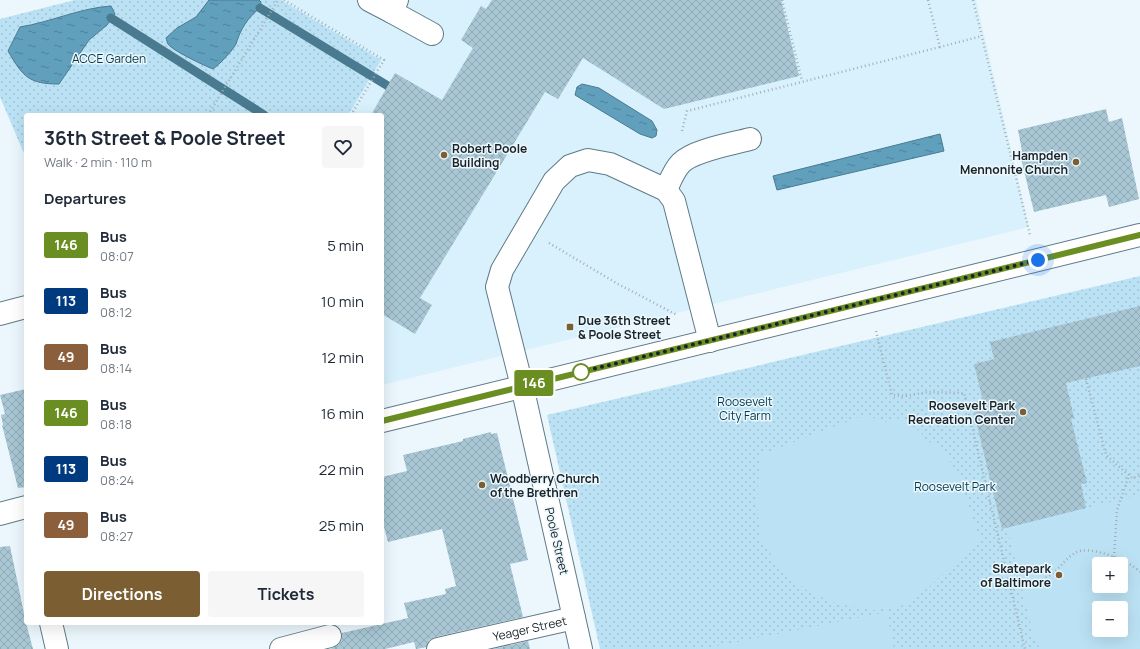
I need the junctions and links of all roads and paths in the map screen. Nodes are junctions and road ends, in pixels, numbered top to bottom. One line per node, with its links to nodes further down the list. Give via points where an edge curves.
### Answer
1 (278, 0): 12 (path)
2 (284, 0): 13 (path, via 384,60)
3 (368, 0): 7 (street)
4 (782, 0): 11 (path)
5 (928, 0): 10 (path)
6 (973, 0): 9 (path)
7 (395, 6): 8 (street)
8 (432, 34)
9 (982, 36): 10 (path); 18 (path)
10 (940, 47): 11 (path)
11 (802, 81): 14 (path, via 687,111)
12 (209, 113)
13 (352, 113)
14 (681, 134)
15 (750, 139): 16 (street, via 695,154 682,162)
16 (666, 190): 24 (street, via 674,201); 26 (street, Poole Street, via 610,164 588,160 570,166 554,181 502,270 496,287)
17 (1140, 235): 24 (street)
18 (1030, 237)
19 (543, 239): 22 (path, via 618,284)
20 (24, 308): 21 (street)
21 (0, 314)
22 (682, 318)
23 (876, 331): 35 (path, via 892,396 928,392 964,393)
24 (710, 340): 26 (street)
25 (1086, 379): 28 (path, via 1106,455)
26 (522, 386): 27 (street); 36 (street, Poole Street)
27 (384, 420)
28 (1129, 475): 29 (path, via 1132,478); 32 (path, via 1117,510)
29 (1140, 476)
30 (24, 512): 31 (street)
31 (0, 514)
32 (1114, 557): 35 (path, via 1100,551 1076,552 1051,575)
33 (1128, 563): 34 (path)
34 (1140, 572)
35 (1011, 587): 43 (path)
36 (574, 618): 41 (street, Yeager Street); 42 (street, Poole Street)
37 (51, 625): 39 (street)
38 (330, 636): 40 (street)
39 (57, 649)
40 (281, 649)
41 (438, 649)
42 (581, 649)
43 (1025, 649)

